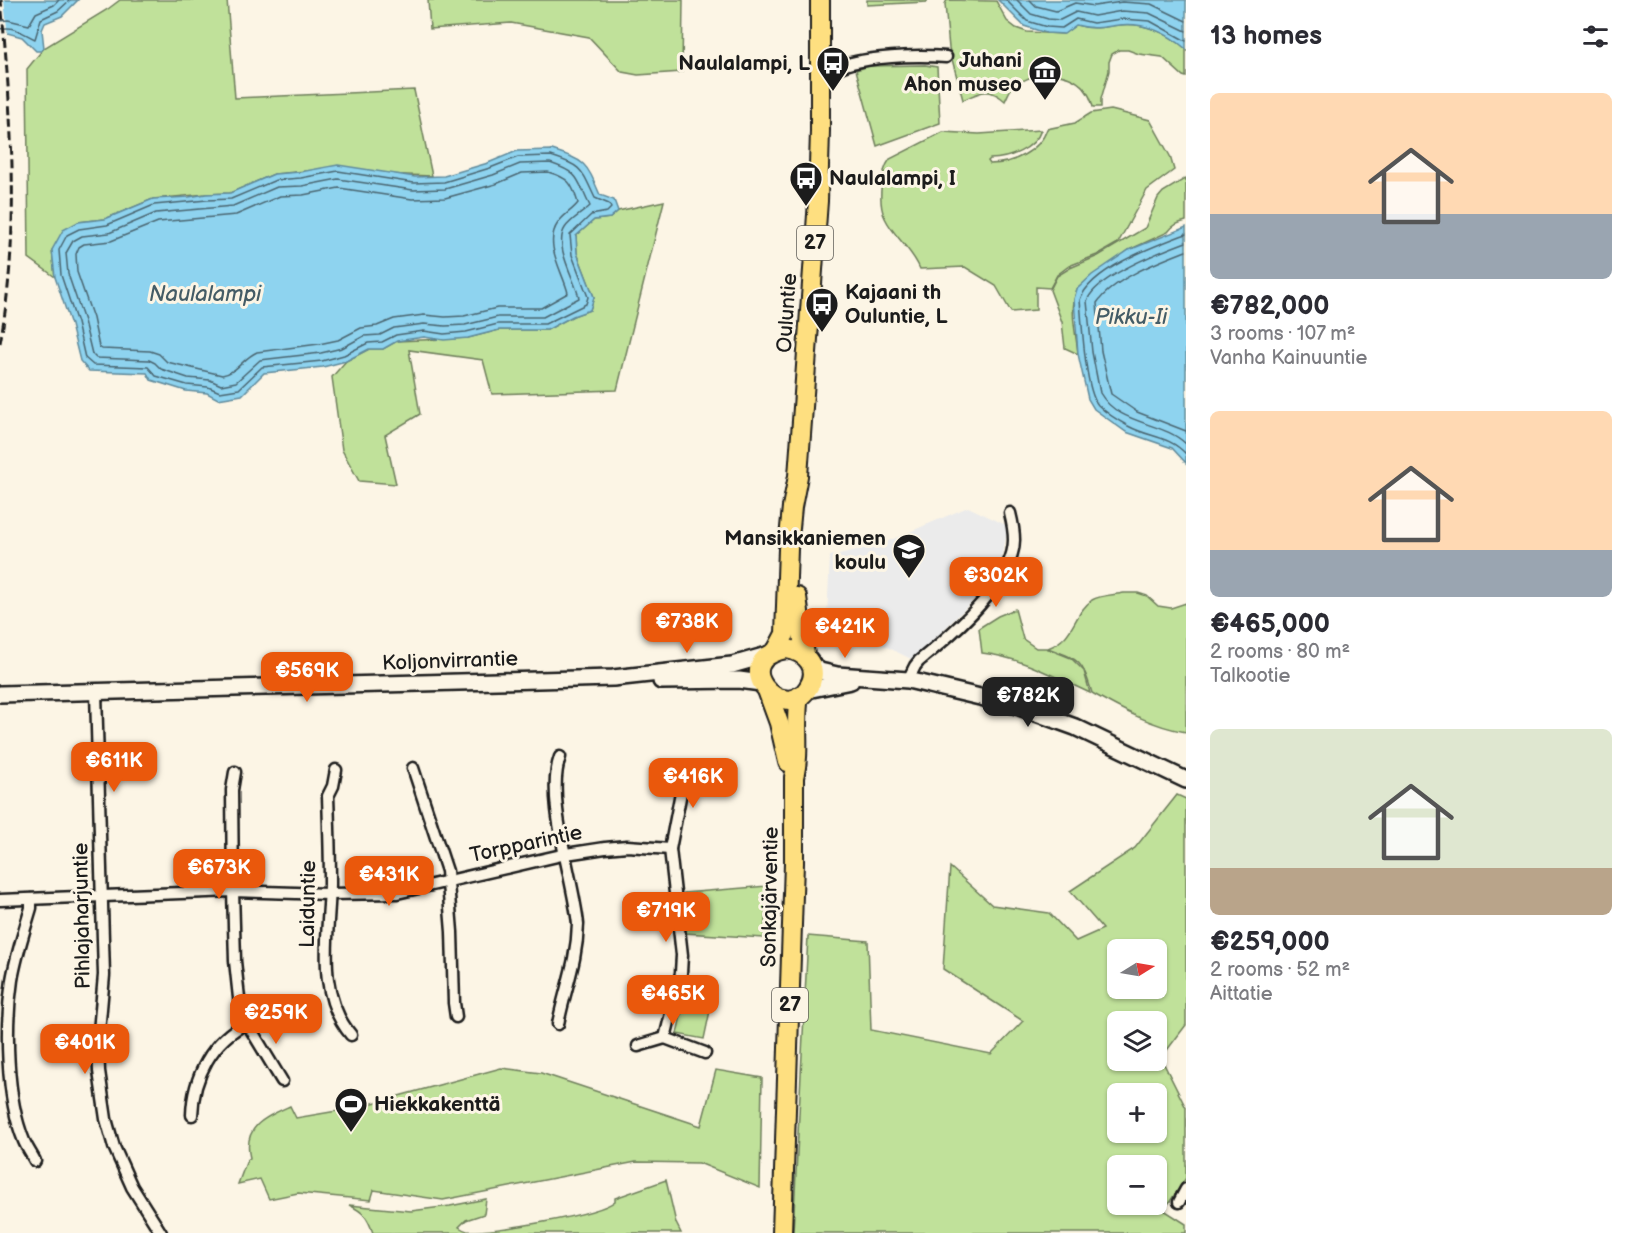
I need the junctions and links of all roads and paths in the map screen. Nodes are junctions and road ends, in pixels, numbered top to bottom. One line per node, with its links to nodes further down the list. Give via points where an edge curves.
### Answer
1 (820, 0): 3 (highway, Ouluntie / 27)
2 (946, 57): 3 (street, via 862,60)
3 (821, 75): 4 (highway, Ouluntie / 27, via 818,201)
4 (797, 486): 6 (highway, Ouluntie / 27, via 788,549 785,634); 7 (highway, Ouluntie / 27, via 796,585)
5 (1010, 513): 10 (street, via 1014,542 1009,563 972,614 919,661)
6 (771, 653): 7 (highway, via 797,650); 8 (main road, Koljonvirrantie, via 732,665); 11 (highway, via 761,664 759,674)
7 (808, 660): 9 (main road, via 820,671); 13 (highway, via 813,674)
8 (613, 678): 11 (main road, Koljonvirrantie, via 739,680); 12 (main road, Koljonvirrantie)
9 (868, 678): 10 (main road); 13 (main road)
10 (909, 680): 21 (main road, via 1014,705 1075,727)
11 (765, 688): 13 (highway, via 784,698); 20 (highway, Sonkajärventie / 27)
12 (96, 692): 14 (main road, Koljonvirrantie); 27 (street, Pihlajaharjuntie)
13 (803, 693): 20 (highway, Sonkajärventie / 27, via 795,726)
14 (0, 694)
15 (560, 757): 23 (street, via 555,770 555,792)
16 (413, 768): 24 (street)
17 (336, 770): 26 (street, Laiduntie, via 328,796)
18 (680, 770): 22 (street, via 683,782)
19 (235, 772): 25 (street)
20 (794, 777): 43 (highway, Sonkajärventie / 27)
21 (1186, 780)
22 (670, 849): 23 (street, Torpparintie, via 627,846); 34 (street, via 682,955)
23 (566, 854): 24 (street, Torpparintie); 32 (street, via 577,911 578,940)
24 (448, 881): 26 (street, Torpparintie, via 397,893); 30 (street)
25 (233, 891): 26 (street, Torpparintie); 27 (street, Torpparintie); 31 (street, via 237,982)
26 (330, 894): 33 (street, Laiduntie, via 328,981 338,1016)
27 (103, 895): 28 (street, Torpparintie); 42 (street, Pihlajaharjuntie, via 104,985 98,1043 102,1094 114,1147)
28 (31, 898): 29 (street, Torpparintie); 39 (street, via 12,981 9,1054 16,1110 24,1141)
29 (0, 900)
30 (456, 1017)
31 (247, 1023): 37 (street); 38 (street, via 219,1043 205,1063 195,1087)
32 (558, 1024)
33 (351, 1035)
34 (665, 1038): 35 (street); 36 (street)
35 (638, 1046)
36 (705, 1053)
37 (282, 1081)
38 (192, 1115)
39 (35, 1161)
40 (1186, 1189): 41 (street)
41 (1179, 1202)
42 (160, 1233)
43 (782, 1233)

